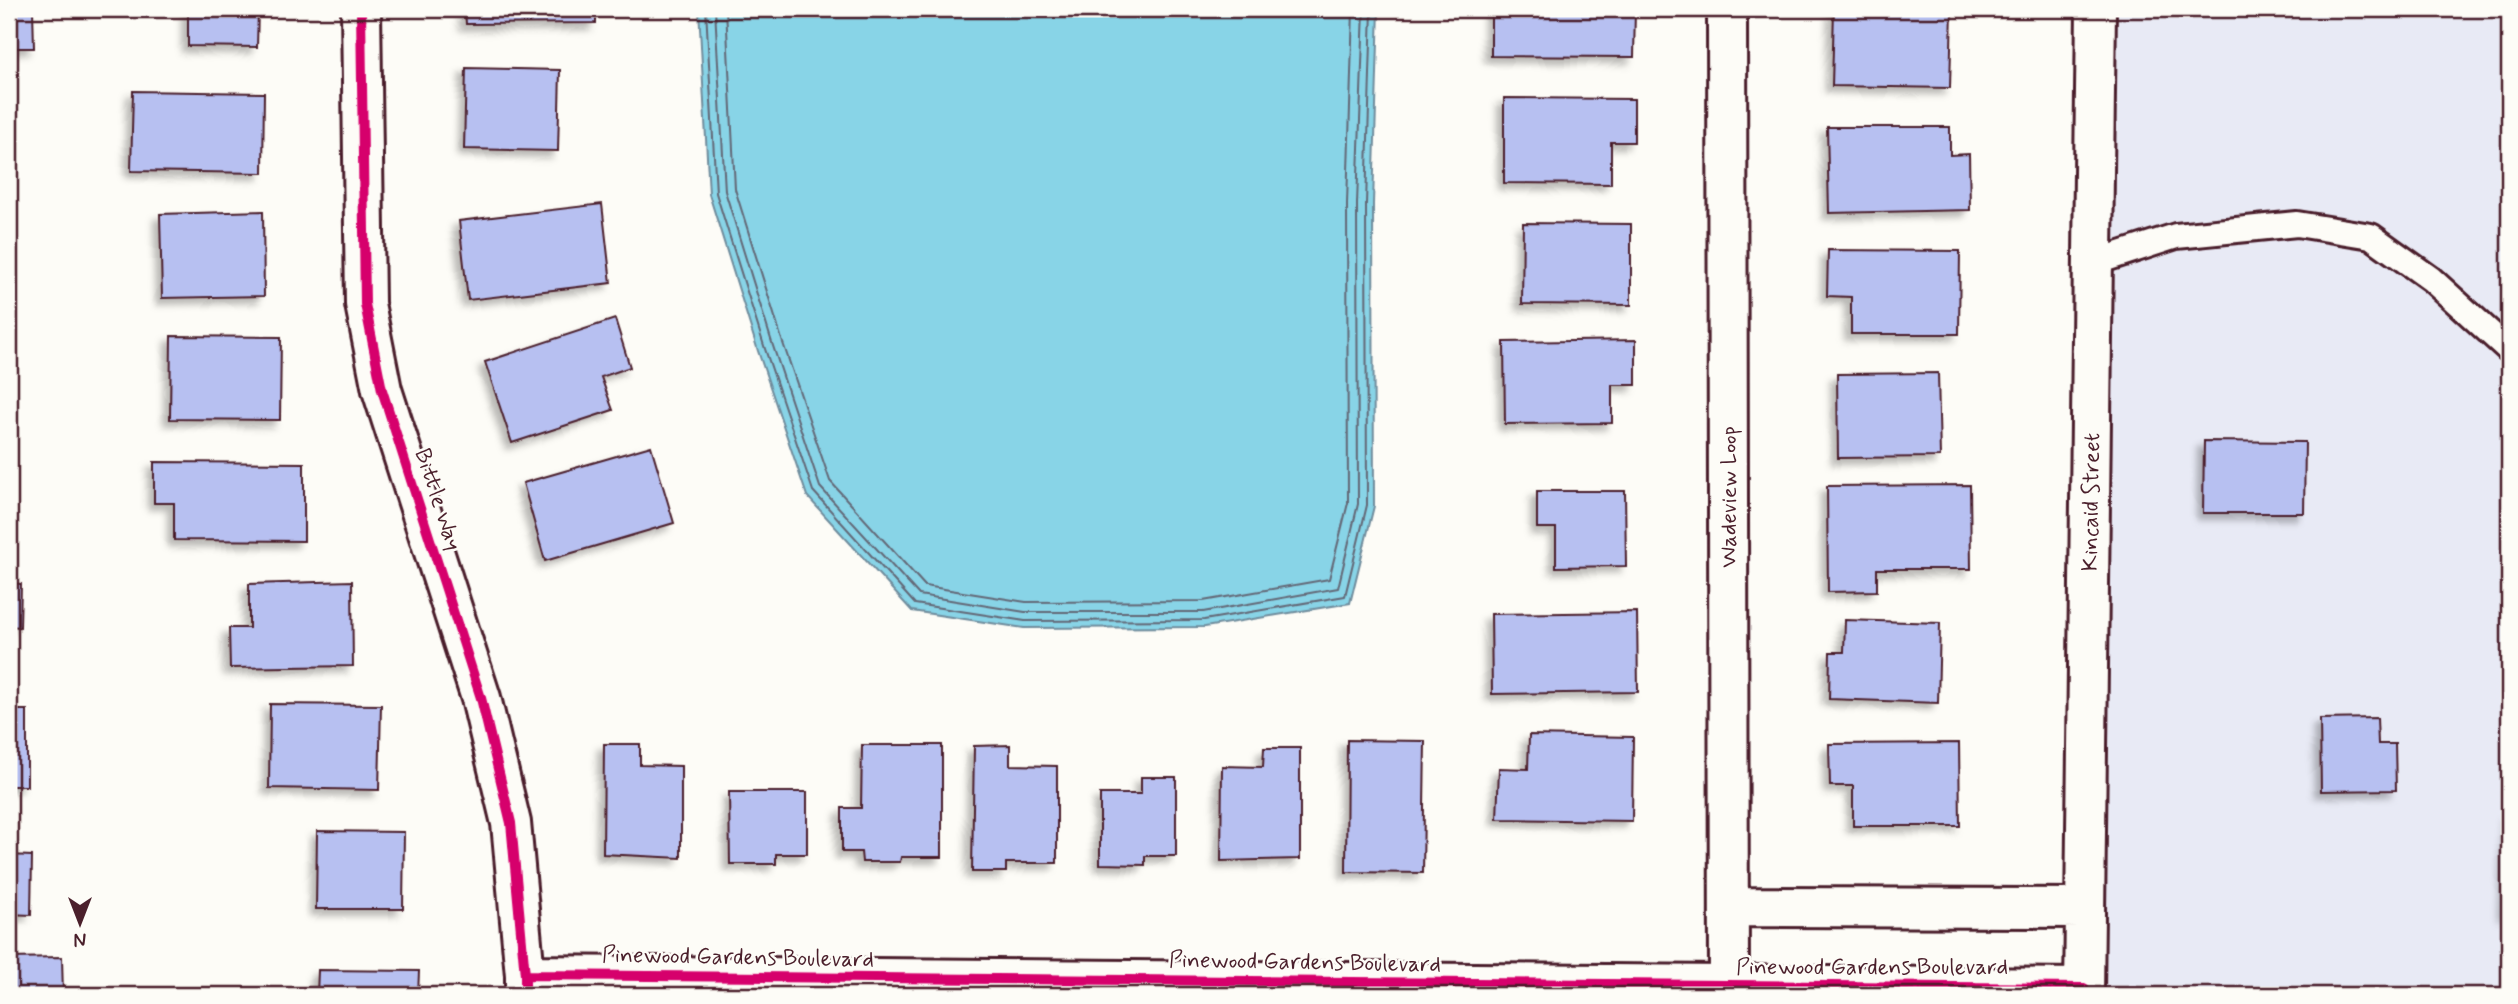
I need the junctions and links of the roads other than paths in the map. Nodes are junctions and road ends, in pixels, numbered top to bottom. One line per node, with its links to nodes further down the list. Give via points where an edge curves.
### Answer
1 (362, 9): 8 (street, Bittle Way, via 365,304 382,390 481,698 508,810)
2 (1727, 9): 6 (street, Wadeview Loop)
3 (2096, 9): 4 (street, Kincaid Street)
4 (2093, 264): 5 (lane, via 2176,236 2297,224 2371,236 2431,279); 7 (street, Kincaid Street)
5 (2509, 350)
6 (1729, 907): 7 (street); 9 (street, Wadeview Loop)
7 (2084, 908): 10 (street, Kincaid Street)
8 (525, 985): 9 (street, Pinewood Gardens Boulevard)
9 (1729, 985): 10 (street, Pinewood Gardens Boulevard)
10 (2084, 992)

